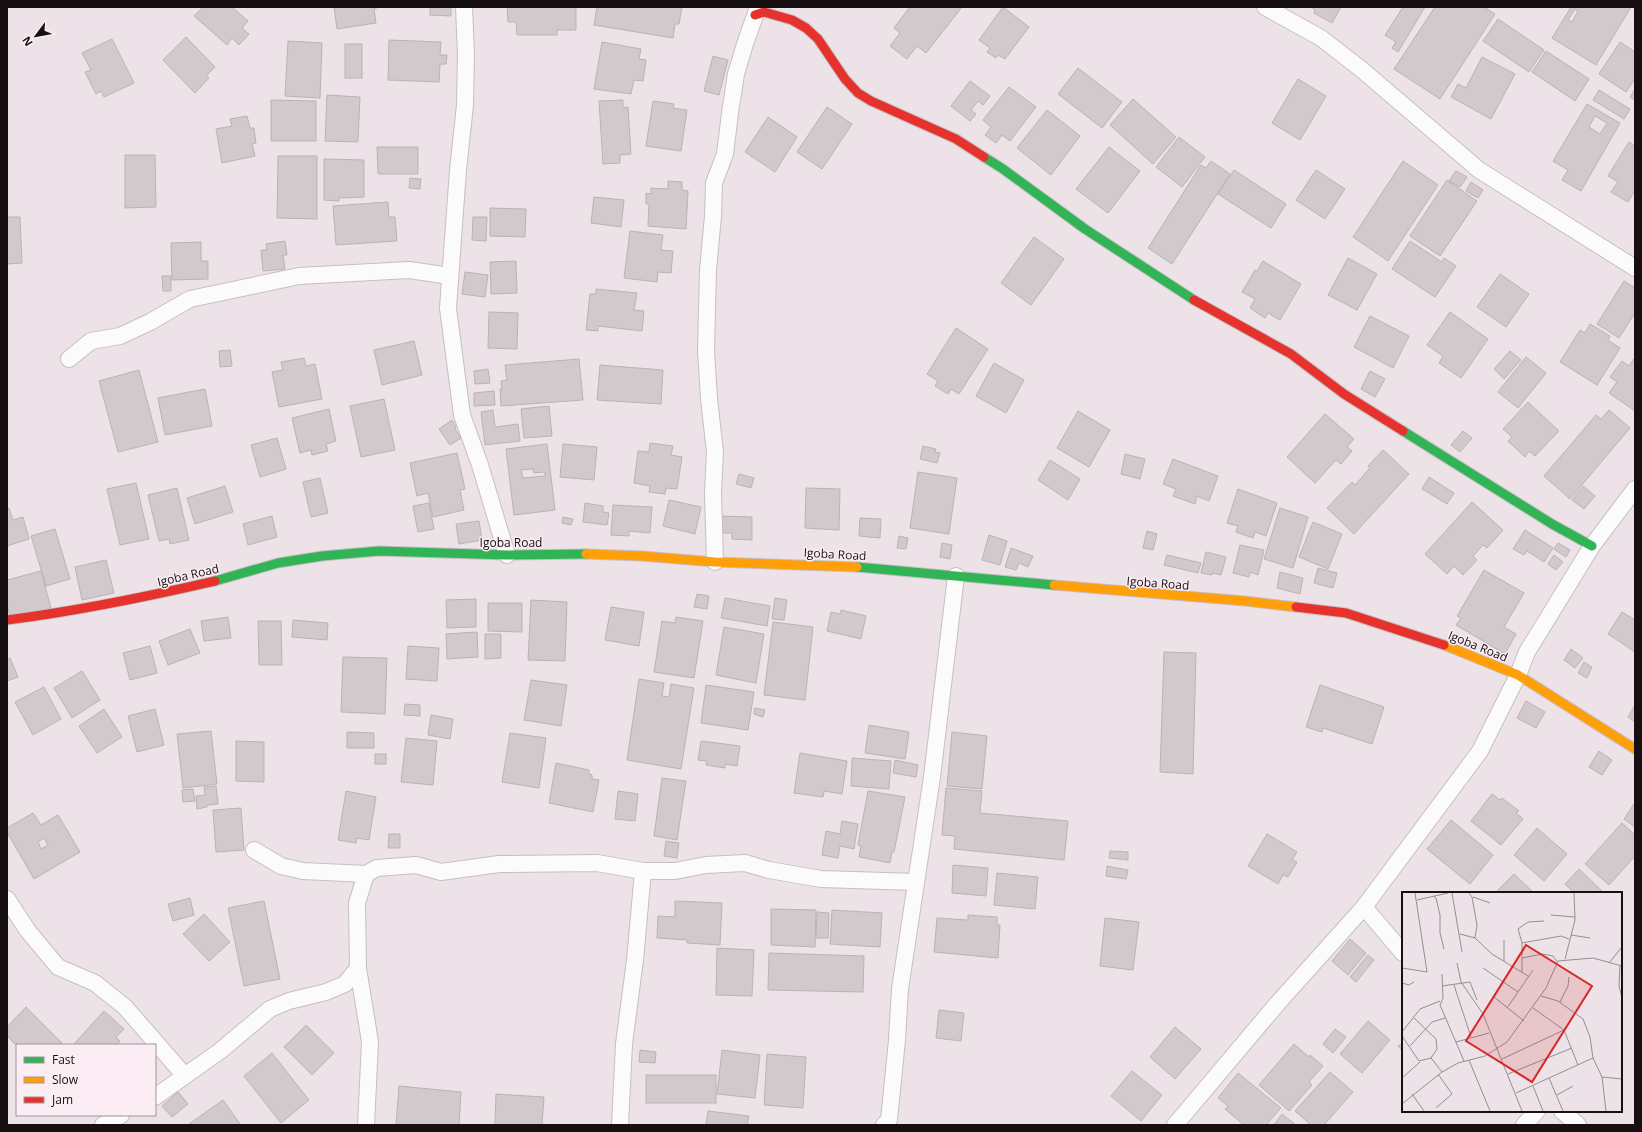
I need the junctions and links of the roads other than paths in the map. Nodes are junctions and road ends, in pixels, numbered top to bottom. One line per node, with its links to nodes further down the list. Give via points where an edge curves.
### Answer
1 (464, 7): 5 (street, via 465,105)
2 (1265, 7): 4 (street, via 1321,38 1479,170)
3 (757, 11): 8 (street, via 792,20 806,28 818,39 845,79 858,93 956,139 1192,298 1291,354 1357,402 1552,524); 10 (street, via 736,74 725,154 714,184 706,351 715,452)
4 (1635, 268)
5 (450, 276): 6 (street, via 409,270 299,276 190,299 120,336 90,341); 9 (street, via 448,308 462,415)
6 (68, 359)
7 (1635, 489): 8 (street)
8 (1592, 546): 13 (street, via 1527,652)
9 (507, 555): 10 (street, Igoba Road, via 579,554); 12 (street, Igoba Road, via 379,551 322,556 278,563 151,596)
10 (715, 562): 11 (street, Igoba Road, via 866,567)
11 (956, 576): 13 (street, Igoba Road, via 1245,601 1346,613 1430,639); 18 (street, via 932,777)
12 (7, 620)
13 (1518, 675): 14 (street, Igoba Road); 20 (street, via 1480,751)
14 (1635, 750)
15 (254, 850): 17 (street, via 281,866 303,871)
16 (643, 871): 17 (street, via 597,863 550,862 499,864 441,872 416,865 395,866 377,868); 18 (street, via 675,871 706,865 745,863 821,879); 30 (street, via 624,1044)
17 (366, 874): 22 (street, via 357,903)
18 (916, 882): 31 (street, via 900,988 889,1120)
19 (7, 899): 23 (street, via 28,931 58,967 95,983 125,1007)
20 (1364, 907): 21 (street); 32 (street, via 1277,1004)
21 (1402, 952)
22 (358, 968): 23 (street, via 345,984 270,1009 220,1051); 29 (street, via 370,1042)
23 (185, 1076): 24 (street)
24 (156, 1096)
25 (1536, 1112): 33 (street)
26 (1563, 1112): 34 (street)
27 (119, 1116): 28 (street)
28 (103, 1125)
29 (366, 1125)
30 (620, 1125)
31 (884, 1125)
32 (1175, 1125)
33 (1524, 1125)
34 (1578, 1125)

